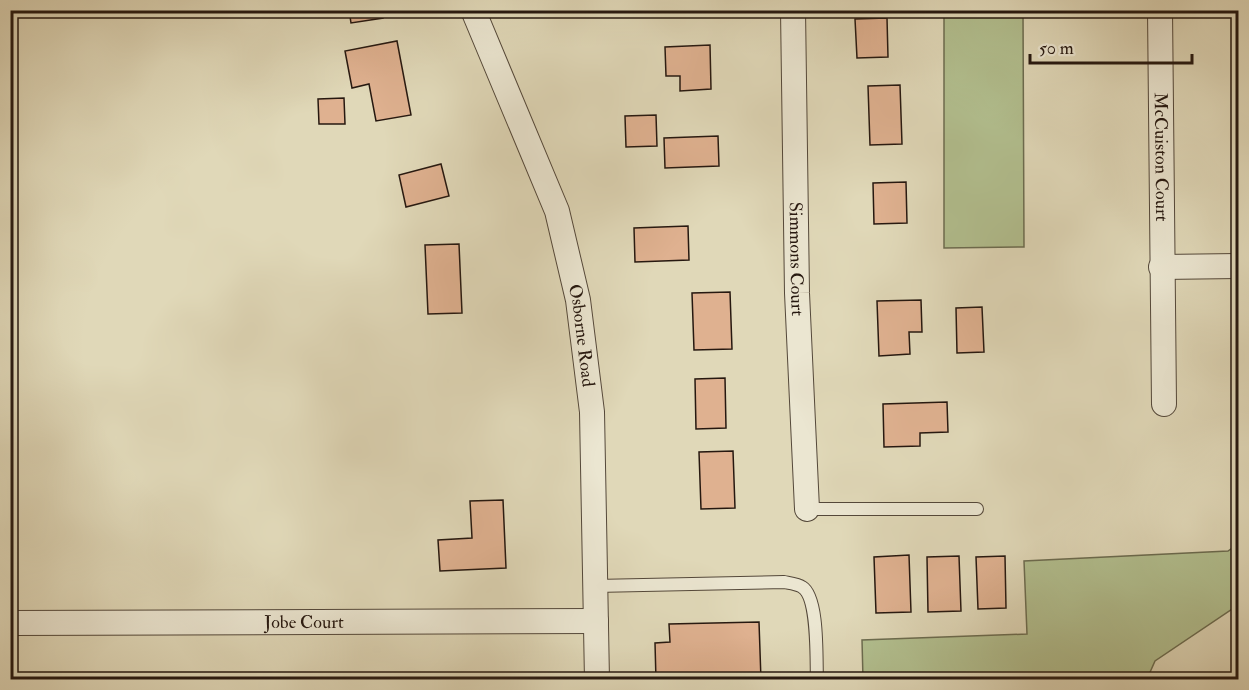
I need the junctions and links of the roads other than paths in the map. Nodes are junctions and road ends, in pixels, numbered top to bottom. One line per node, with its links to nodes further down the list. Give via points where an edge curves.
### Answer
1 (473, 10): 9 (street, Osborne Road, via 557,211 578,300 592,412)
2 (794, 10): 7 (street, Simmons Court, via 797,293)
3 (1160, 10): 5 (street, McCuiston Court)
4 (1239, 266): 5 (street)
5 (1161, 267): 6 (street, McCuiston Court)
6 (1164, 404)
7 (807, 509): 8 (lane)
8 (977, 509)
9 (595, 586): 10 (street, Osborne Road); 13 (lane, via 784,582 802,586 813,606)
10 (596, 621): 11 (street, Jobe Court); 12 (street, Osborne Road)
11 (10, 623)
12 (597, 680)
13 (817, 680)

